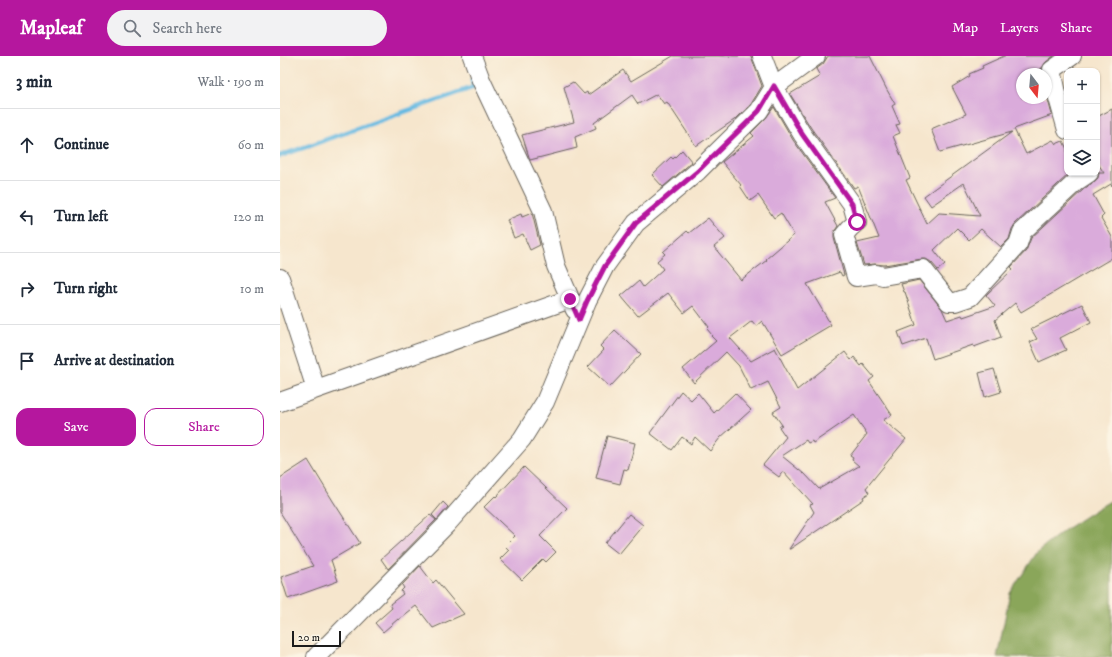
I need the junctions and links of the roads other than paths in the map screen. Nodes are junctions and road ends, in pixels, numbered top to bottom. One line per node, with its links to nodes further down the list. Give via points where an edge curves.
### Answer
1 (472, 56): 9 (street, via 543,211 556,266)
2 (762, 56): 5 (street)
3 (816, 56): 5 (street)
4 (1072, 56): 6 (street, via 1052,70)
5 (774, 86): 7 (street, via 802,134 852,204 857,222 844,235 856,277 876,274 883,276 923,269 949,302 970,297 1018,244 1022,232); 10 (street, via 759,111 698,171 636,223 605,266)
6 (1064, 119)
7 (1084, 176)
8 (280, 278): 11 (street)
9 (570, 299): 10 (street); 11 (street)
10 (579, 320): 13 (street, via 545,402 522,439 447,524)
11 (316, 388): 12 (street)
12 (280, 402)
13 (316, 657)

